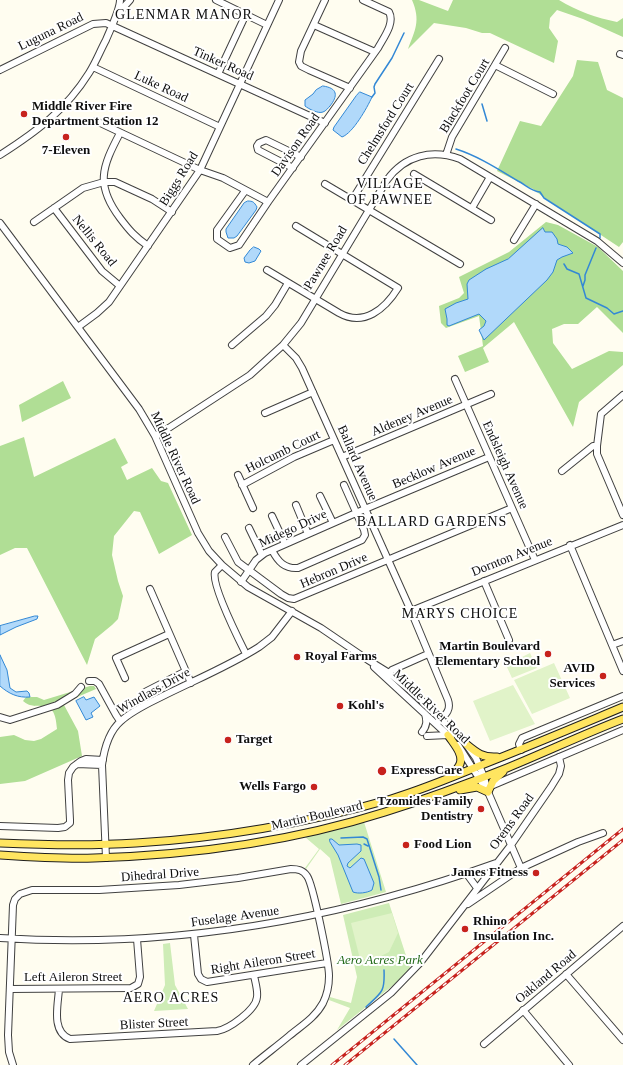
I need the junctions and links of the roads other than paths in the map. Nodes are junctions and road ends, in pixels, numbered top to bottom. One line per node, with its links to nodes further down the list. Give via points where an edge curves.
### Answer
1 (120, 0): 8 (street)
2 (130, 0): 8 (street)
3 (216, 0): 7 (street)
4 (279, 0): 9 (street, Biggs Road)
5 (325, 0): 10 (street)
6 (363, 0): 12 (street, Davison Road, via 389,12 391,16 390,24)
7 (246, 14): 9 (street); 17 (street)
8 (113, 25): 15 (street); 16 (street, Luguna Road, via 102,22 93,24); 17 (street, Tinker Road)
9 (267, 25): 18 (street, Biggs Road)
10 (314, 25): 12 (street); 19 (street, via 301,51 301,66)
11 (505, 48): 14 (street, Blackfoot Court)
12 (375, 52): 19 (street, Davison Road)
13 (439, 59): 35 (street, Chelmsford Court)
14 (495, 65): 20 (street); 26 (street, Blackfoot Court, via 452,137)
15 (92, 67): 23 (street, Luke Road); 25 (street, via 73,96 56,114 32,135)
16 (0, 70)
17 (218, 74): 18 (street, Tinker Road)
18 (240, 84): 22 (street, Tinker Road); 23 (street, Biggs Road)
19 (350, 88): 22 (street, Davison Road)
20 (553, 94)
21 (96, 121): 24 (street)
22 (325, 123): 27 (street, Davison Road)
23 (220, 127): 29 (street, Biggs Road)
24 (120, 133): 29 (street); 32 (street, via 106,162)
25 (0, 155)
26 (446, 155): 31 (street, Pawnee Road, via 460,159); 40 (street, Pawnee Road, via 425,156 401,165 387,180)
27 (301, 157): 28 (street, Davison Road); 28 (street, via 266,140 259,142 258,150)
28 (293, 168): 36 (street, Davison Road)
29 (200, 170): 34 (street, via 223,178); 41 (street, Biggs Road)
30 (414, 174): 39 (street)
31 (490, 177): 37 (street, Pawnee Road); 39 (street)
32 (104, 182): 38 (street, via 83,188); 41 (street, via 115,182 152,199); 47 (street, via 105,192 112,206 133,234)
33 (325, 184): 35 (street)
34 (245, 191): 36 (street); 36 (street, Davison Road, via 217,230 218,239 230,248 239,245)
35 (352, 200): 40 (street)
36 (268, 202)
37 (536, 204): 46 (street); 49 (street, Pawnee Road, via 602,244)
38 (54, 208): 43 (street); 53 (street, Nellis Road, via 102,271)
39 (472, 208): 42 (street)
40 (368, 209): 48 (street, Pawnee Road); 50 (street)
41 (172, 212): 47 (street, Biggs Road)
42 (491, 220)
43 (34, 222)
44 (0, 223): 55 (street, Middle River Road)
45 (296, 226): 48 (street)
46 (514, 240)
47 (148, 246): 53 (street, Biggs Road)
48 (342, 254): 54 (street, Pawnee Road); 54 (street, via 398,288 378,310 360,318 343,315)
49 (623, 263)
50 (460, 264)
51 (267, 270): 52 (street)
52 (288, 283): 54 (street); 56 (street, via 266,316)
53 (120, 286): 55 (street, Biggs Road, via 102,308)
54 (315, 299): 57 (street, Pawnee Road, via 298,327)
55 (78, 327): 64 (street, Middle River Road, via 132,398)
56 (232, 345)
57 (283, 345): 59 (street, Ballard Avenue, via 299,362); 64 (street, Pawnee Road, via 250,375)
58 (455, 379): 62 (street, Endsleigh Avenue)
59 (313, 392): 63 (street); 65 (street, Ballard Avenue)
60 (491, 394): 62 (street, Aldeney Avenue)
61 (623, 395): 66 (street, via 601,414)
62 (466, 404): 67 (street, Aldeney Avenue); 68 (street, Endsleigh Avenue)
63 (265, 413)
64 (155, 436): 92 (street, Middle River Road, via 198,533)
65 (334, 440): 67 (street, Ballard Avenue); 71 (street, Holcumb Court, via 294,457)
66 (597, 446): 69 (street, via 592,446); 79 (street, via 597,454)
67 (342, 457): 77 (street, Ballard Avenue)
68 (489, 457): 76 (street, Endsleigh Avenue); 77 (street, Becklow Avenue)
69 (562, 471)
70 (238, 475): 71 (street, Holcumb Court)
71 (242, 485): 75 (street, Holcumb Court)
72 (344, 485): 78 (street)
73 (320, 496): 81 (street)
74 (296, 505): 84 (street)
75 (253, 508)
76 (512, 508): 90 (street); 91 (street, Endsleigh Avenue)
77 (365, 509): 78 (street, Midego Drive); 90 (street, Ballard Avenue)
78 (356, 513): 81 (street, Midego Drive); 88 (street, via 364,530 364,537 355,544 303,566 292,568 279,561)
79 (623, 515)
80 (272, 516): 86 (street)
81 (333, 523): 84 (street, Midego Drive)
82 (623, 525): 87 (street, Dornton Avenue)
83 (249, 528): 89 (street)
84 (308, 534): 86 (street, Midego Drive)
85 (225, 537): 93 (street, via 236,560)
86 (285, 544): 88 (street, Midego Drive)
87 (570, 545): 91 (street, Dornton Avenue); 102 (street)
88 (272, 550): 89 (street, Midego Drive)
89 (262, 555): 93 (street, Midego Drive)
90 (388, 559): 93 (street, Hebron Drive, via 294,599 281,594); 98 (street, Ballard Avenue)
91 (535, 560): 94 (street, Dornton Avenue)
92 (222, 565): 95 (street, Middle River Road); 103 (street, via 215,572 215,582)
93 (248, 571): 95 (street, Midego Drive)
94 (484, 581): 98 (street, Dornton Avenue); 100 (street)
95 (241, 582): 97 (street, Middle River Road)
96 (150, 589): 99 (street)
97 (292, 611): 103 (street, Windlass Drive, via 272,636); 105 (street, Middle River Road)
98 (410, 611): 104 (street, Ballard Avenue)
99 (169, 634): 106 (street); 109 (street, via 116,658)
100 (509, 640)
101 (623, 641): 102 (street)
102 (612, 646): 107 (street)
103 (246, 654): 111 (street, Windlass Drive)
104 (428, 654): 108 (street); 120 (street, Ballard Avenue, via 450,706)
105 (368, 660): 108 (street, Middle River Road); 116 (street, Middle River Road)
106 (186, 671): 111 (street); 113 (street)
107 (623, 671)
108 (390, 673): 120 (street, Middle River Road, via 417,696)
109 (125, 678)
110 (89, 681): 119 (street, via 99,684)
111 (191, 683): 119 (street, Windlass Drive)
112 (81, 687): 117 (street, via 57,705 10,720)
113 (145, 692)
114 (623, 696): 124 (street, Martin Boulevard, via 522,738)
115 (623, 707): 124 (main road, Martin Boulevard)
116 (425, 714): 120 (street, Middle River Road); 122 (street, via 427,725 424,734)
117 (0, 718)
118 (623, 719): 129 (main road, Martin Boulevard)
119 (120, 721): 127 (street, Windlass Drive, via 106,746)
120 (438, 721): 122 (street, Middle River Road); 123 (street, Middle River Road)
121 (623, 730): 126 (street)
122 (448, 735): 128 (street, Middle River Road); 130 (main road, via 458,750 461,761)
123 (466, 744): 125 (main road, via 488,758); 128 (street, Middle River Road)
124 (520, 747): 125 (main road, Martin Boulevard)
125 (504, 757): 128 (main road, Martin Boulevard)
126 (559, 757): 132 (street); 138 (street, Orems Road, via 560,774)
127 (102, 763): 134 (street, via 77,764 68,776 68,825 58,828); 137 (street, Windlass Drive)
128 (476, 768): 130 (main road, Martin Boulevard); 131 (street, Middle River Road)
129 (507, 768): 131 (main road, Martin Boulevard); 132 (main road, via 496,777)
130 (451, 777): 137 (main road, Martin Boulevard, via 352,809 250,831 181,840)
131 (482, 778): 132 (street, Middle River Road); 133 (main road, Martin Boulevard)
132 (489, 789): 133 (main road, via 467,788); 138 (street, Middle River Road)
133 (415, 802): 140 (main road, Martin Boulevard, via 354,821 280,838 181,852)
134 (0, 826)
135 (603, 833): 142 (street)
136 (0, 843): 137 (main road, Martin Boulevard)
137 (106, 844): 140 (street, Windlass Drive)
138 (511, 845): 141 (street, Orems Road); 142 (street, Middle River Road)
139 (0, 855): 140 (main road, Martin Boulevard)
140 (106, 858)
141 (496, 863): 143 (street, Fuselage Avenue); 144 (street, Orems Road)
142 (521, 868): 145 (street)
143 (466, 873): 144 (street); 146 (street, Fuselage Avenue, via 390,897)
144 (477, 888): 145 (street, Orems Road)
145 (463, 907): 162 (street, Orems Road, via 407,978)
146 (317, 915): 148 (street, Fuselage Avenue); 150 (street, Dihedral Drive, via 310,881 300,870 291,869 179,885 99,890 27,890 14,902); 152 (street, Dihedral Drive)
147 (623, 926): 153 (street, Oakland Road)
148 (194, 935): 151 (street, Fuselage Avenue); 154 (street, Right Aileron Street, via 198,974 203,981)
149 (0, 938): 150 (street, Fuselage Avenue)
150 (12, 939): 151 (street, Fuselage Avenue); 155 (street, Dihedral Drive)
151 (137, 939): 156 (street, Left Aileron Street, via 140,977 134,987)
152 (327, 963): 154 (street, Right Aileron Street); 161 (street, Dihedral Drive, via 328,985 324,1001 317,1012)
153 (566, 974): 157 (street, Oakland Road); 158 (street)
154 (254, 975): 156 (street, Blister Street, via 257,997 254,1006 229,1027 217,1032 70,1039 62,1035 58,1027)
155 (10, 989): 156 (street, Left Aileron Street); 160 (street, Dihedral Drive, via 8,1044)
156 (58, 989)
157 (523, 1010): 159 (street, Oakland Road); 163 (street)
158 (623, 1040)
159 (484, 1044)
160 (13, 1065)
161 (253, 1065)
162 (302, 1065)
163 (569, 1065)

